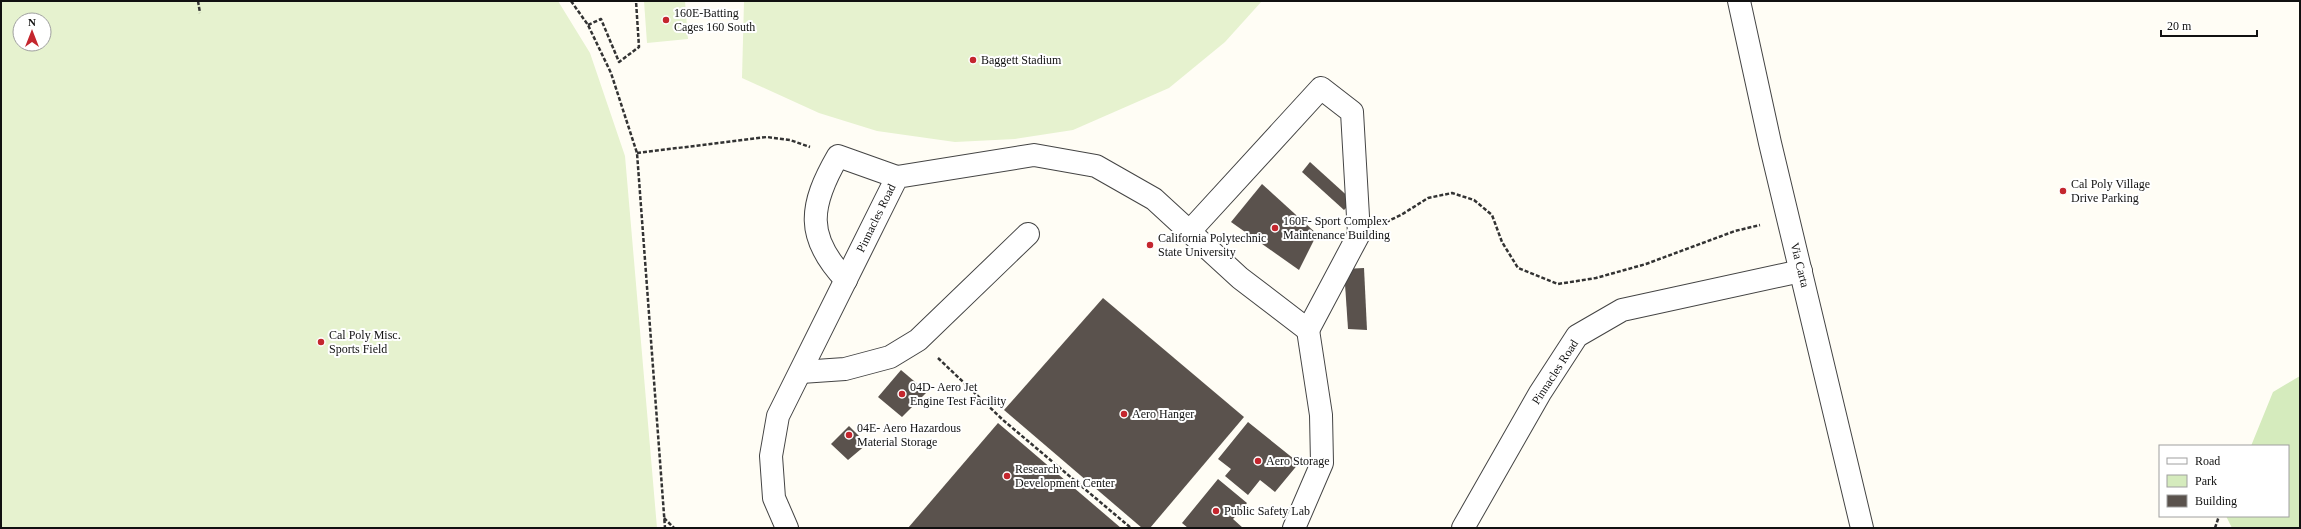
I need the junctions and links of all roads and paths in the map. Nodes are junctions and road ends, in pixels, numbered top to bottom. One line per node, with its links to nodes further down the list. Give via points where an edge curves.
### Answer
1 (198, 1): 5 (path)
2 (571, 1): 6 (path)
3 (636, 1): 6 (path, via 639,47 619,62 600,19)
4 (1739, 1): 10 (street, Via Carta)
5 (200, 13)
6 (588, 25): 7 (path, via 611,73)
7 (637, 153): 8 (path, via 767,137 790,140); 19 (path)
8 (838, 156): 9 (street); 15 (street, via 824,181 816,208 817,234 829,262)
9 (897, 177): 11 (street, Pinnacles Road, via 1034,155 1096,166 1154,199); 15 (street, Pinnacles Road)
10 (1788, 218): 13 (path, via 1735,231 1646,264 1596,278 1558,284 1518,268 1502,242 1492,215 1474,200 1452,193 1428,198 1401,215); 14 (street, Via Carta)
11 (1190, 232): 13 (street, via 1320,88 1352,112); 16 (street, Pinnacles Road, via 1240,278)
12 (1028, 234): 17 (street)
13 (1359, 234): 16 (street)
14 (1801, 271): 26 (street, Pinnacles Road, via 1622,310 1577,336 1540,393); 27 (street, Via Carta)
15 (846, 280): 18 (street, Pinnacles Road)
16 (1308, 330): 25 (street, via 1321,415 1322,463)
17 (918, 340): 18 (street, via 890,357 846,369); 24 (path, via 1003,420)
18 (801, 372): 23 (street, Pinnacles Road, via 778,416 771,456 774,498)
19 (664, 517): 21 (path); 22 (path)
20 (2219, 517): 28 (path)
21 (665, 528)
22 (674, 528)
23 (786, 528)
24 (1131, 528)
25 (1294, 528)
26 (1463, 528)
27 (1862, 528)
28 (2215, 528)

